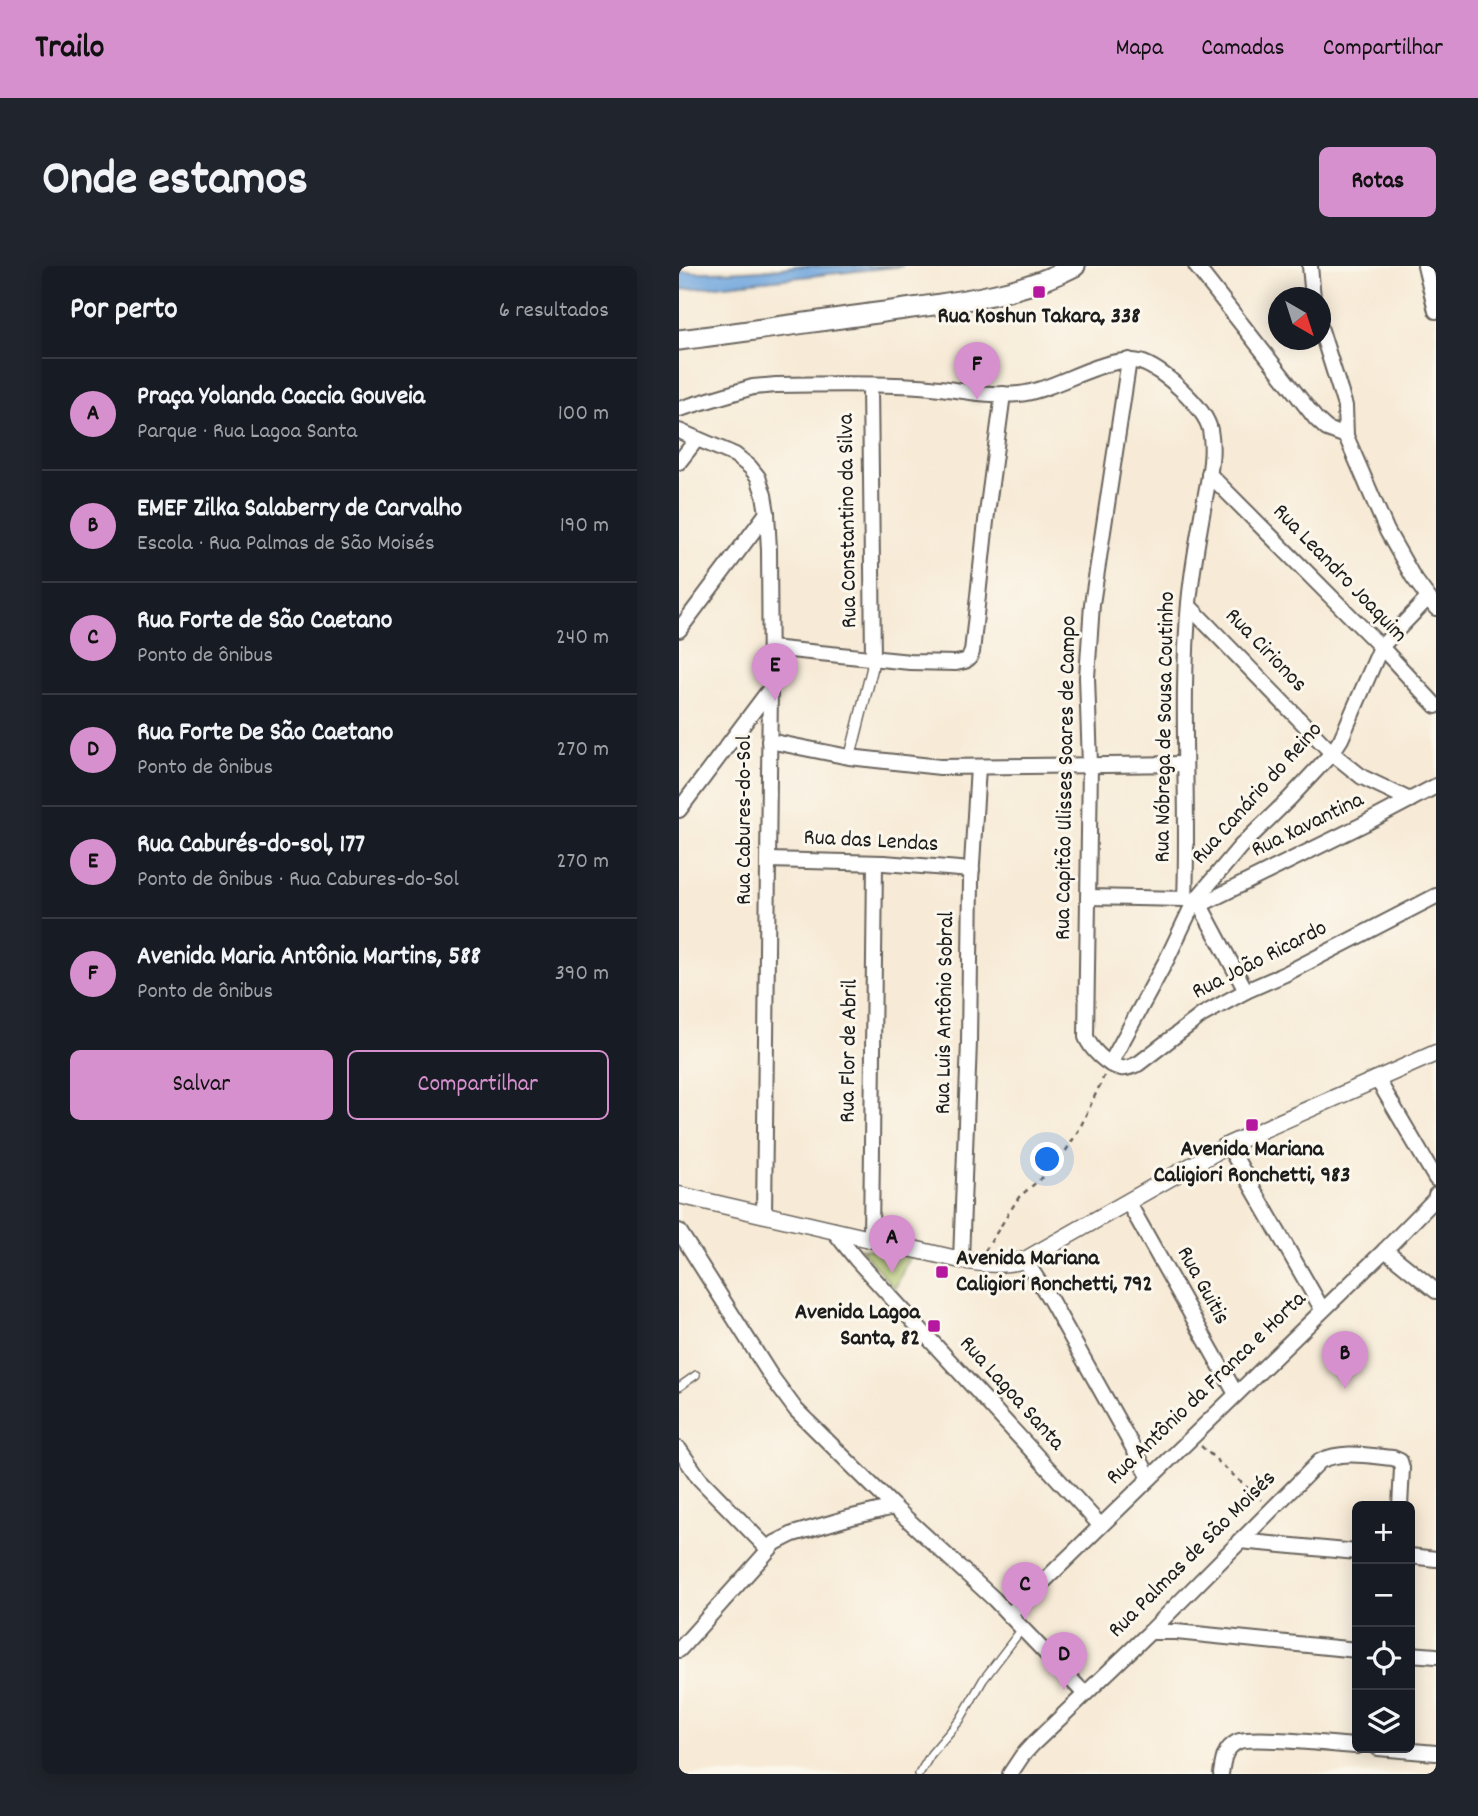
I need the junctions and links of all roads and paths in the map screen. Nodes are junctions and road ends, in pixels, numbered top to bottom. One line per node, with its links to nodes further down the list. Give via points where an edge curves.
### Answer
1 (1075, 266): 7 (main road, via 1021,289)
2 (1196, 266): 14 (street, via 1316,419)
3 (1310, 266): 5 (street)
4 (1425, 266): 6 (street)
5 (1312, 287)
6 (1436, 311)
7 (679, 340)
8 (1327, 350): 14 (street, via 1347,411)
9 (1129, 360): 11 (street, via 1035,391); 17 (street, Rua Nóbrega de Sousa Coutinho, via 1163,375 1204,415 1211,439); 31 (street, Rua Capitão Ulisses Soares de Campo, via 1092,604 1087,677)
10 (870, 385): 11 (street); 12 (street, via 753,387); 24 (street, Rua Constantino da Silva)
11 (1003, 394): 24 (street, via 972,652 956,663)
12 (679, 409)
13 (679, 430): 15 (street, Rua Cabures-do-Sol)
14 (1346, 436): 19 (street, via 1387,531)
15 (697, 439): 16 (street); 18 (street, Rua Cabures-do-Sol, via 735,455 750,467 758,477)
16 (679, 462)
17 (1209, 474): 20 (street, Rua Nóbrega de Sousa Coutinho); 23 (street, Rua Leandro Joaquim)
18 (767, 513): 21 (street); 22 (street, Rua Cabures-do-Sol)
19 (1432, 603): 23 (street, Rua Canário do Reino)
20 (1189, 606): 28 (street, Rua Cirionos); 30 (street, Rua Nóbrega de Sousa Coutinho)
21 (679, 630)
22 (770, 648): 24 (street); 25 (street, Rua Cabures-do-Sol)
23 (1381, 648): 26 (street, Rua Leandro Joaquim); 28 (street, Rua Canário do Reino)
24 (873, 657): 29 (street)
25 (770, 689): 27 (street, Rua Cabures-do-Sol); 35 (street)
26 (1436, 706)
27 (769, 741): 29 (street); 36 (street, Rua Cabures-do-Sol)
28 (1332, 753): 34 (street, Rua Cirionos, via 1362,777); 41 (street, Rua Canário do Reino)
29 (850, 757): 32 (street)
30 (1185, 764): 31 (street); 41 (street, Rua Nóbrega de Sousa Coutinho)
31 (1090, 765): 32 (street); 40 (street, Rua Capitão Ulisses Soares de Campo)
32 (978, 767): 38 (street, Rua Luis Antônio Sobral)
33 (1436, 786): 34 (street, Rua Xavantina)
34 (1410, 800): 41 (street, Rua Xavantina)
35 (679, 810)
36 (768, 860): 37 (street, Rua das Lendas); 51 (street, Rua Cabures-do-Sol)
37 (875, 863): 38 (street, Rua das Lendas); 54 (street, Rua Flor de Abril)
38 (972, 870): 57 (street, Rua Luis Antônio Sobral)
39 (1436, 896): 42 (street, Rua João Ricardo)
40 (1088, 897): 41 (street, Rua Xavantina); 44 (street, Rua Capitão Ulisses Soares de Campo, via 1087,1037)
41 (1193, 902): 42 (street, Rua Nóbrega de Sousa Coutinho); 44 (street, Rua Canário do Reino)
42 (1246, 991): 44 (street, Rua João Ricardo, via 1202,1016 1138,1064 1130,1068)
43 (1436, 1053): 45 (street)
44 (1110, 1064): 57 (path, via 1057,1164 1019,1197)
45 (1375, 1079): 46 (street); 47 (street)
46 (1228, 1145): 50 (street); 59 (street)
47 (1436, 1179)
48 (679, 1195): 51 (street)
49 (1436, 1195): 55 (street, Rua Antônio da Franca e Horta)
50 (1128, 1202): 56 (street); 62 (street, Rua Guitis)
51 (764, 1215): 52 (street)
52 (834, 1230): 54 (street); 69 (street, Rua Lagoa Santa)
53 (679, 1231): 67 (street, via 796,1410)
54 (871, 1240): 57 (street)
55 (1385, 1250): 58 (street); 59 (street, Rua Antônio da Franca e Horta)
56 (1025, 1260): 57 (street, via 1003,1265); 65 (street)
57 (969, 1261)
58 (1436, 1291)
59 (1322, 1309): 62 (street, Rua Antônio da Franca e Horta)
60 (696, 1375): 61 (lane)
61 (679, 1387)
62 (1236, 1394): 63 (street, Rua Antônio da Franca e Horta)
63 (1191, 1437): 65 (street, Rua Antônio da Franca e Horta); 68 (path)
64 (679, 1449): 71 (street, via 699,1478)
65 (1150, 1478): 69 (street, Rua Antônio da Franca e Horta)
66 (1400, 1501): 68 (street, Rua Palmas de São Moisés, via 1400,1461 1347,1454 1320,1461)
67 (894, 1507): 71 (street, via 793,1534); 75 (street)
68 (1271, 1510): 70 (street, Rua Palmas de São Moisés)
69 (1100, 1525): 75 (street, Rua Antônio da Franca e Horta)
70 (1239, 1541): 72 (street); 77 (street, Rua Palmas de São Moisés)
71 (768, 1549): 78 (street)
72 (1352, 1552)
73 (1415, 1557): 74 (street)
74 (1436, 1559)
75 (1009, 1615): 76 (street)
76 (1022, 1629): 82 (street); 86 (lane)
77 (1150, 1632): 79 (street); 82 (street, Rua Palmas de São Moisés)
78 (679, 1650)
79 (1352, 1650)
80 (1415, 1654): 81 (street)
81 (1436, 1656)
82 (1084, 1693): 87 (street, Rua Palmas de São Moisés)
83 (1352, 1746): 88 (street, via 1241,1740 1224,1755)
84 (1415, 1751): 85 (street)
85 (1436, 1753)
86 (919, 1774)
87 (1010, 1774)
88 (1221, 1774)

